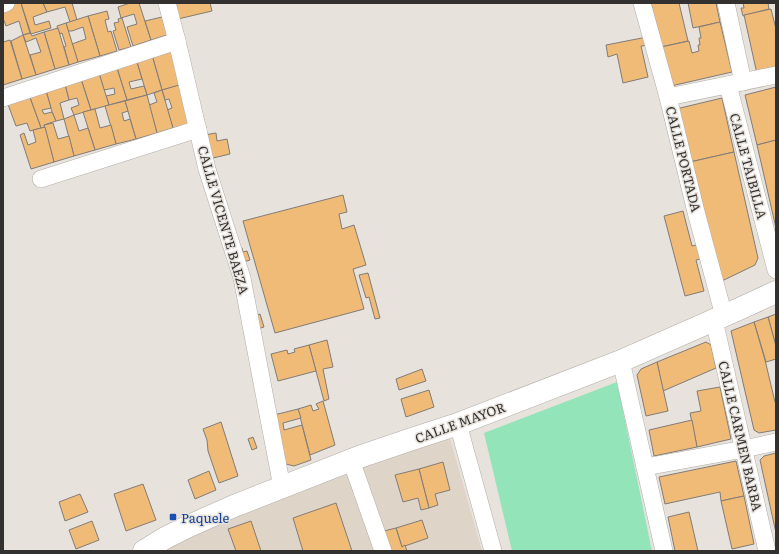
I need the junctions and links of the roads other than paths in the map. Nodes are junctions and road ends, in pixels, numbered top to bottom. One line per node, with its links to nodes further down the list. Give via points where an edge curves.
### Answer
1 (6, 3): 5 (street)
2 (167, 3): 6 (street, CALLE VICENTE BAEZA)
3 (642, 3): 9 (street, CALLE PORTADA)
4 (726, 3): 8 (street, CALLE TAIBILLA)
5 (3, 4)
6 (177, 42): 10 (street); 11 (street, CALLE VICENTE BAEZA)
7 (776, 75): 8 (street)
8 (735, 83): 9 (street); 13 (street, CALLE TAIBILLA)
9 (668, 97): 15 (street, CALLE PORTADA)
10 (3, 98)
11 (198, 129): 12 (street); 22 (street, CALLE VICENTE BAEZA, via 242,278)
12 (41, 179)
13 (776, 270)
14 (776, 292): 15 (main road, CALLE MAYOR)
15 (719, 318): 16 (main road, CALLE MAYOR); 19 (street, CALLE CARMEN BARBA)
16 (621, 361): 17 (main road, CALLE MAYOR); 21 (street)
17 (458, 424): 20 (main road, CALLE MAYOR); 26 (street)
18 (776, 442): 19 (street)
19 (744, 449): 21 (street); 28 (street, CALLE CARMEN BARBA)
20 (351, 460): 22 (main road, CALLE MAYOR); 25 (street)
21 (645, 467): 27 (street)
22 (282, 486): 23 (main road, CALLE MAYOR, via 234,506)
23 (167, 545): 24 (main road, CALLE MAYOR)
24 (144, 551)
25 (383, 551)
26 (493, 551)
27 (664, 551)
28 (767, 551)

